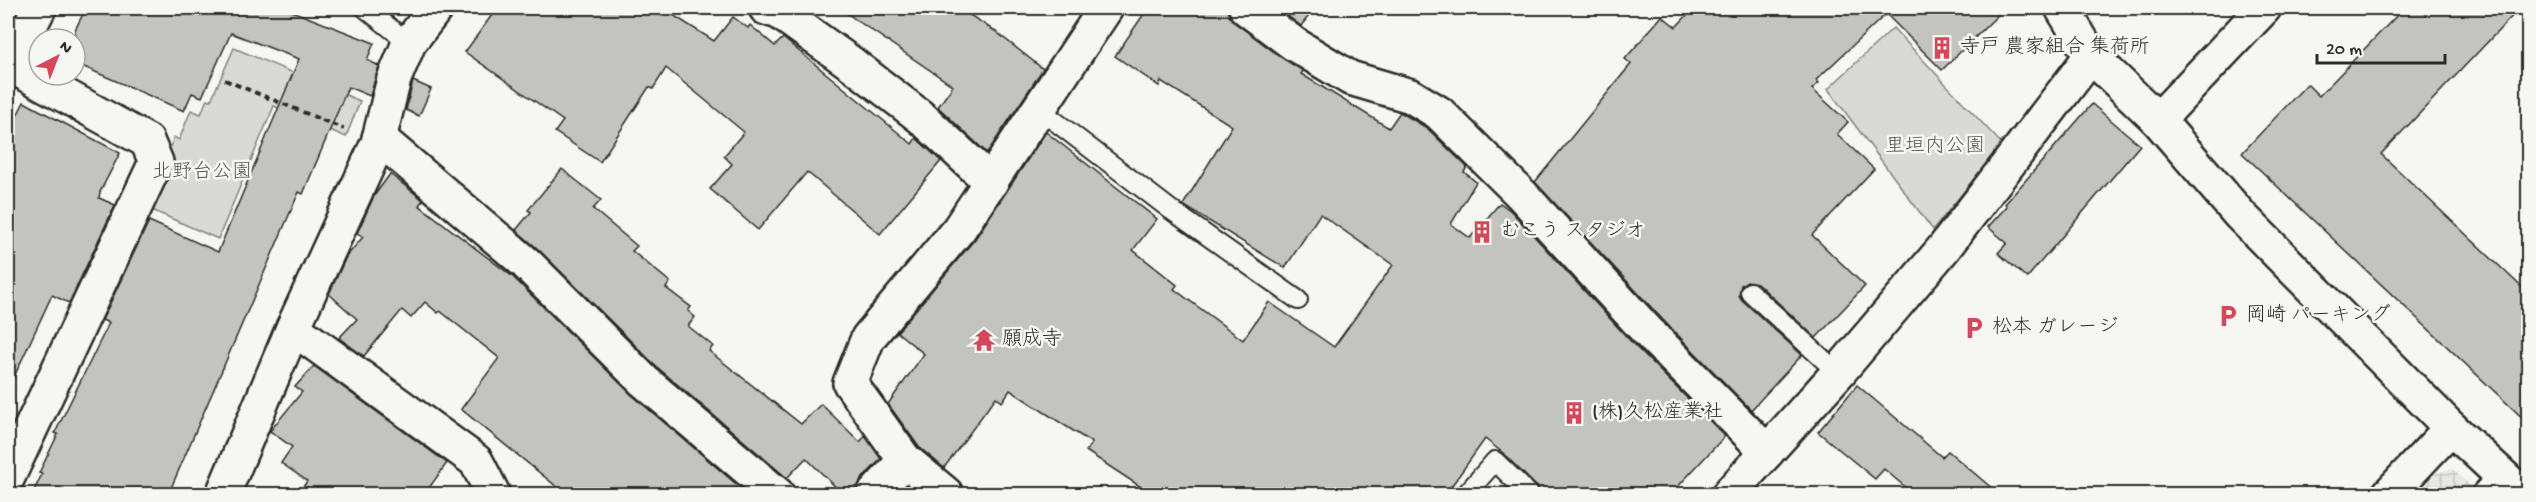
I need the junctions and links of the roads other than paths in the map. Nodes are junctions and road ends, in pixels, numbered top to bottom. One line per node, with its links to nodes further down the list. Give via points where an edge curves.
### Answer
1 (39, 8): 11 (street)
2 (366, 8): 9 (lane)
3 (436, 8): 9 (street)
4 (765, 8): 15 (street, via 779,12 852,64 922,118)
5 (1106, 8): 12 (street)
6 (1246, 8): 21 (street, via 1294,44 1350,78 1411,96 1439,113)
7 (2062, 8): 10 (street)
8 (2264, 8): 13 (street)
9 (409, 43): 14 (street, via 394,79)
10 (2091, 56): 13 (street); 19 (street, via 1944,248)
11 (9, 67): 23 (street, via 147,141 156,162)
12 (1039, 109): 15 (street); 17 (lane)
13 (2158, 120): 20 (street, via 2240,215)
14 (379, 140): 18 (street); 27 (street, via 526,263 644,381)
15 (991, 182): 22 (street, via 958,229 868,338 850,383)
16 (1750, 292): 19 (lane)
17 (1298, 300)
18 (293, 328): 25 (street); 26 (street, via 476,461)
19 (1838, 373): 21 (street)
20 (2451, 428): 24 (street); 33 (street)
21 (1767, 452): 32 (street)
22 (905, 460): 28 (street); 29 (street)
23 (8, 477)
24 (2500, 487)
25 (223, 495)
26 (493, 495)
27 (777, 495)
28 (874, 495)
29 (946, 495)
30 (1466, 495): 31 (lane, via 1495,461)
31 (1529, 495)
32 (1729, 495)
33 (2389, 495)

